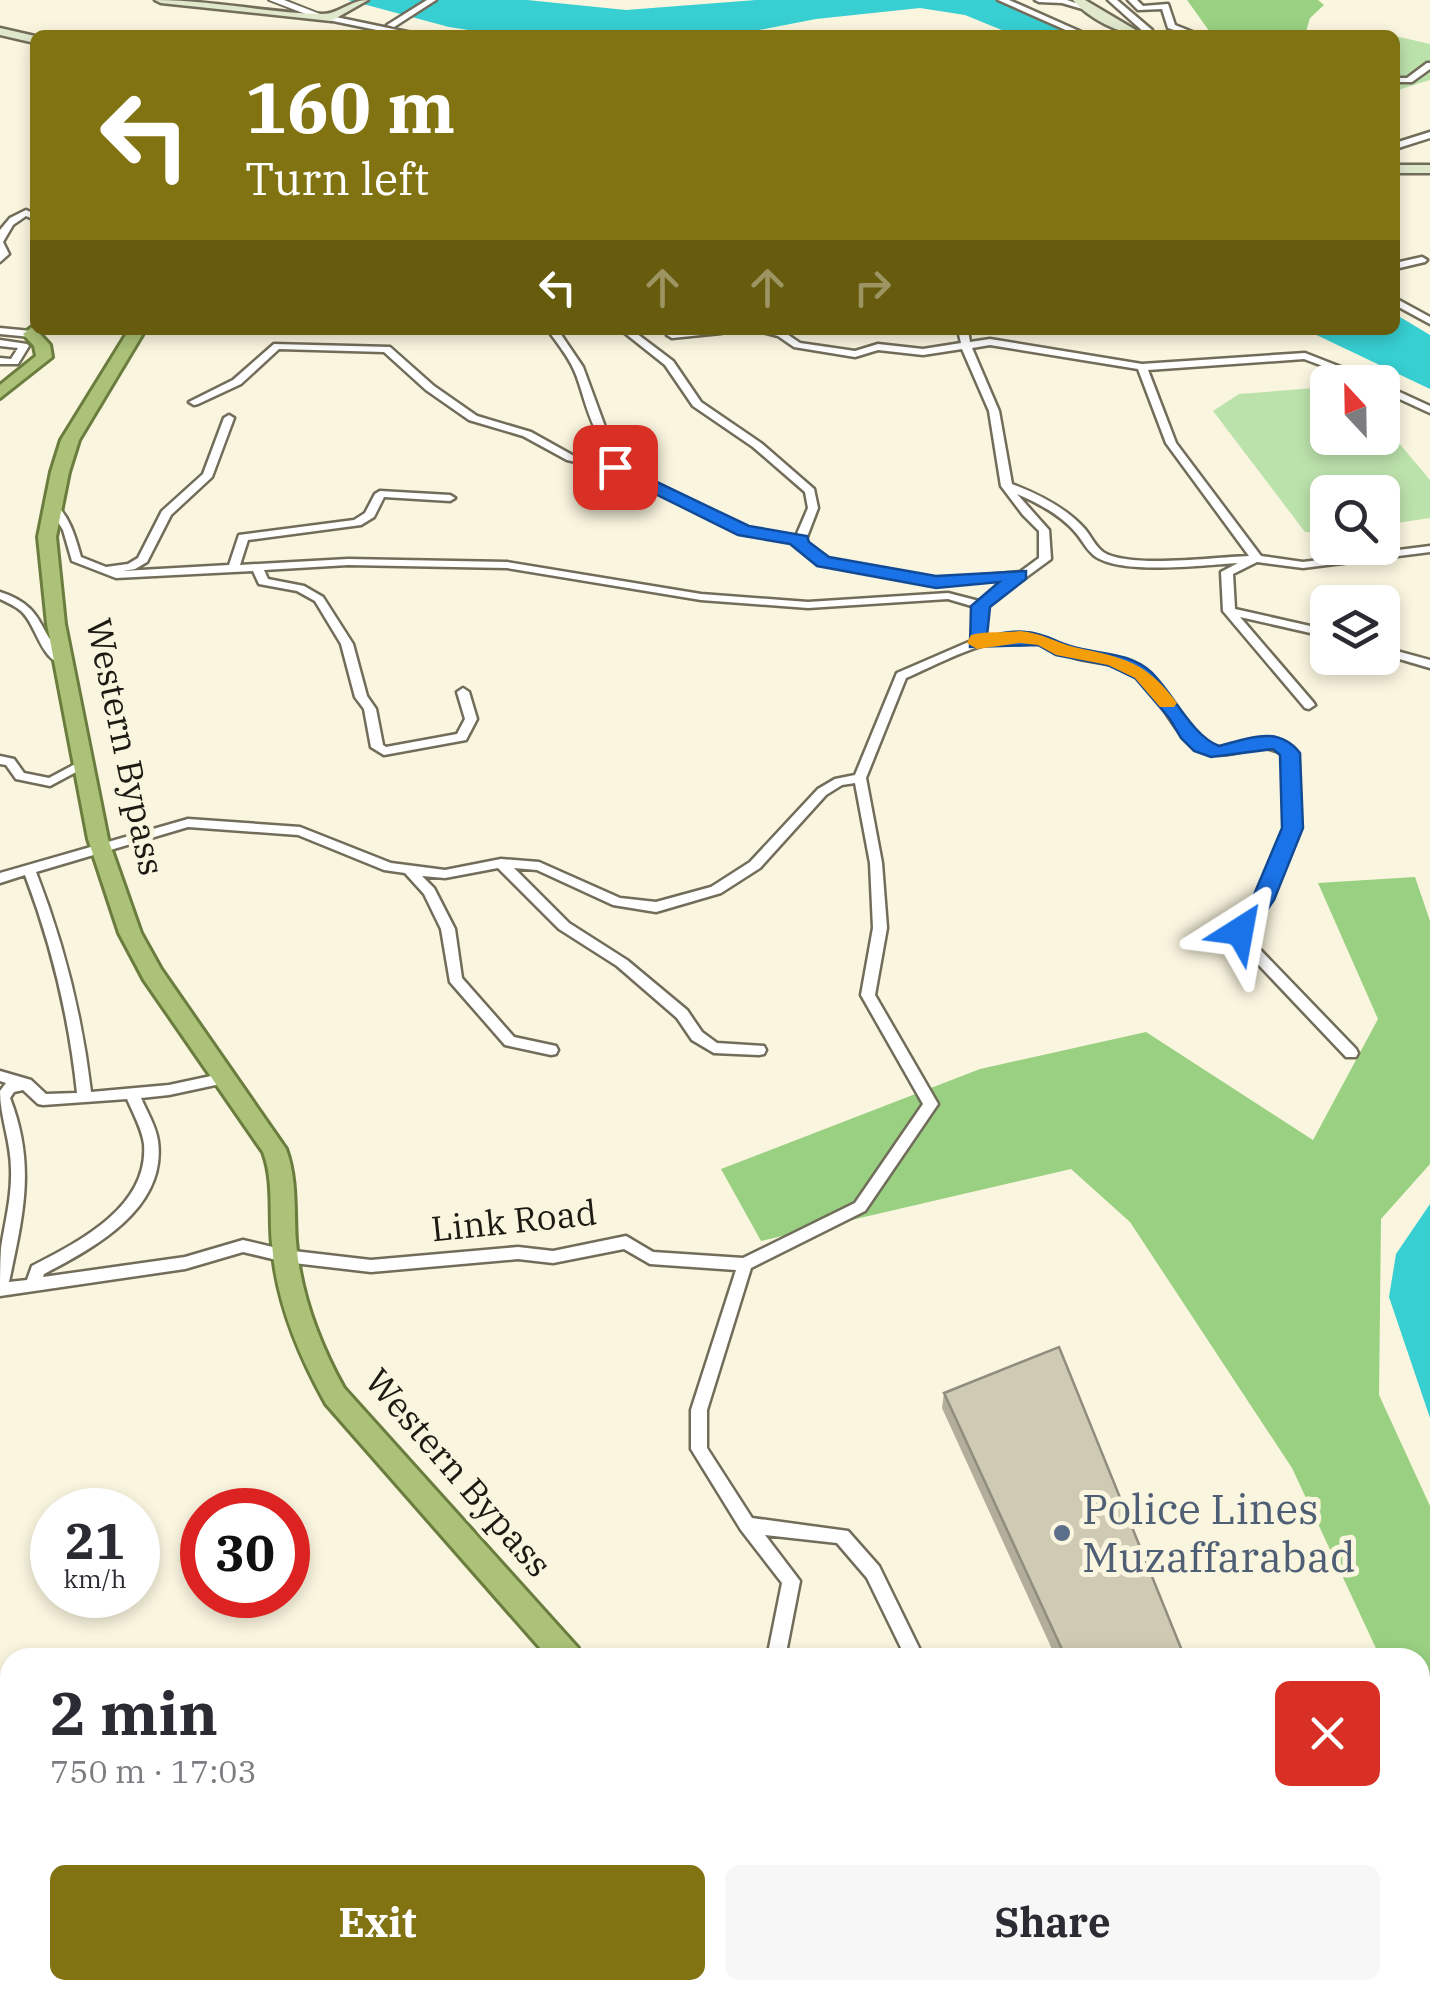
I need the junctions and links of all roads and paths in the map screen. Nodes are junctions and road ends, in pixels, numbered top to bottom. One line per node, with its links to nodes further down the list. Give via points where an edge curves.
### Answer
1 (161, 0): 10 (main road)
2 (274, 0): 10 (street)
3 (362, 0): 10 (main road)
4 (432, 0): 11 (street)
5 (1002, 0): 13 (street)
6 (1039, 0): 9 (street)
7 (1112, 0): 15 (street)
8 (1132, 0): 16 (street, via 1141,8 1164,6 1171,26)
9 (1082, 4): 14 (main road)
10 (329, 16): 12 (street)
11 (391, 25)
12 (390, 30)
13 (1072, 30)
14 (1137, 30)
15 (1140, 30)
16 (1182, 30)
17 (0, 31): 18 (main road)
18 (30, 39)
19 (1430, 65): 20 (street)
20 (1400, 80)
21 (1430, 135): 22 (street)
22 (1400, 144)
23 (1400, 169): 24 (main road)
24 (1430, 169)
25 (30, 215): 26 (street, via 14,218)
26 (0, 242): 27 (street)
27 (0, 260)
28 (1422, 260): 29 (street)
29 (1400, 265)
30 (1400, 304): 31 (street)
31 (1430, 321)
32 (0, 331): 33 (street)
33 (30, 332)
34 (35, 335): 44 (highway, via 44,357)
35 (134, 335): 52 (highway, Western Bypass, via 70,440)
36 (557, 335): 49 (street, via 578,368 604,437)
37 (633, 335): 53 (street, via 670,363 697,404 810,490 813,508)
38 (784, 335): 39 (street, via 806,348 855,354 878,347 923,352)
39 (964, 338): 43 (street); 50 (street, via 994,410)
40 (0, 343): 41 (street, via 24,346 14,362)
41 (0, 361)
42 (1329, 365): 43 (street, via 1305,356)
43 (1142, 368): 55 (street, via 1172,443)
44 (0, 393)
45 (1400, 395): 47 (street)
46 (194, 402): 53 (street, via 237,382 277,346 386,349 473,418 527,434 570,458 615,467 744,531)
47 (1430, 410)
48 (229, 418): 58 (street, via 208,474 166,513 142,560)
49 (627, 453)
50 (1006, 486): 55 (street, via 1042,502 1111,560); 59 (street, via 1014,503 1044,530 1045,558)
51 (450, 498): 57 (street, via 380,494 358,523 243,537)
52 (52, 503): 58 (street, via 76,559); 66 (highway, Western Bypass, via 50,573)
53 (801, 540): 59 (street, via 823,562 936,582)
54 (1430, 549): 55 (street, via 1303,565)
55 (1257, 559): 62 (street, via 1228,572)
56 (256, 566): 57 (street); 61 (street, via 508,565 701,597 808,605 948,596); 68 (street, via 263,582 300,588 319,599 347,644 384,751 462,737 471,719)
57 (234, 567): 58 (street)
58 (105, 570)
59 (1020, 575): 61 (street)
60 (0, 595): 66 (street, via 31,611 50,653)
61 (981, 606): 64 (street)
62 (1229, 611): 63 (street); 69 (street)
63 (1310, 630)
64 (977, 643): 72 (street, via 901,676); 80 (street, via 1043,639 1063,651 1114,660 1142,674 1201,746 1218,753 1278,742 1290,753 1292,828 1263,900 1240,931)
65 (1400, 655): 67 (street)
66 (66, 662): 71 (highway, Western Bypass)
67 (1430, 664)
68 (463, 692)
69 (1309, 705)
70 (0, 760): 71 (street, via 20,776 50,782)
71 (83, 765): 73 (highway, Western Bypass)
72 (860, 778): 74 (street, via 822,792 754,865 716,890 656,907 618,902 540,866); 87 (street, via 880,928 868,994 931,1104 860,1207)
73 (101, 848): 75 (street, via 188,824 300,831); 76 (street); 82 (highway, Western Bypass, via 152,974)
74 (500, 863): 75 (street, via 445,874); 79 (street, via 564,926 622,963 682,1014 697,1036 714,1048)
75 (409, 869): 78 (street, via 448,928 455,979 510,1041)
76 (29, 870): 77 (street); 85 (street, via 62,956)
77 (0, 878)
78 (551, 1050)
79 (760, 1050)
80 (1351, 1053)
81 (0, 1076): 83 (street)
82 (225, 1078): 84 (street); 86 (highway, Western Bypass, via 281,1168)
83 (26, 1084): 85 (street, via 43,1100); 89 (street, via 9,1088 3,1098 22,1159)
84 (131, 1093): 85 (street); 88 (street, via 152,1144 150,1175 122,1216 37,1270)
85 (86, 1098)
86 (285, 1256): 87 (street, Link Road, via 371,1266 554,1257 626,1242 650,1258); 88 (street, Link Road, via 243,1246 185,1262); 91 (highway, Western Bypass, via 300,1324 336,1396)
87 (745, 1264): 90 (street, via 699,1410 699,1449)
88 (33, 1284): 89 (street, Link Road)
89 (0, 1288)
90 (747, 1525): 92 (street, via 791,1581); 93 (street, via 842,1536 873,1572)
91 (558, 1648)
92 (778, 1648)
93 (910, 1648)

